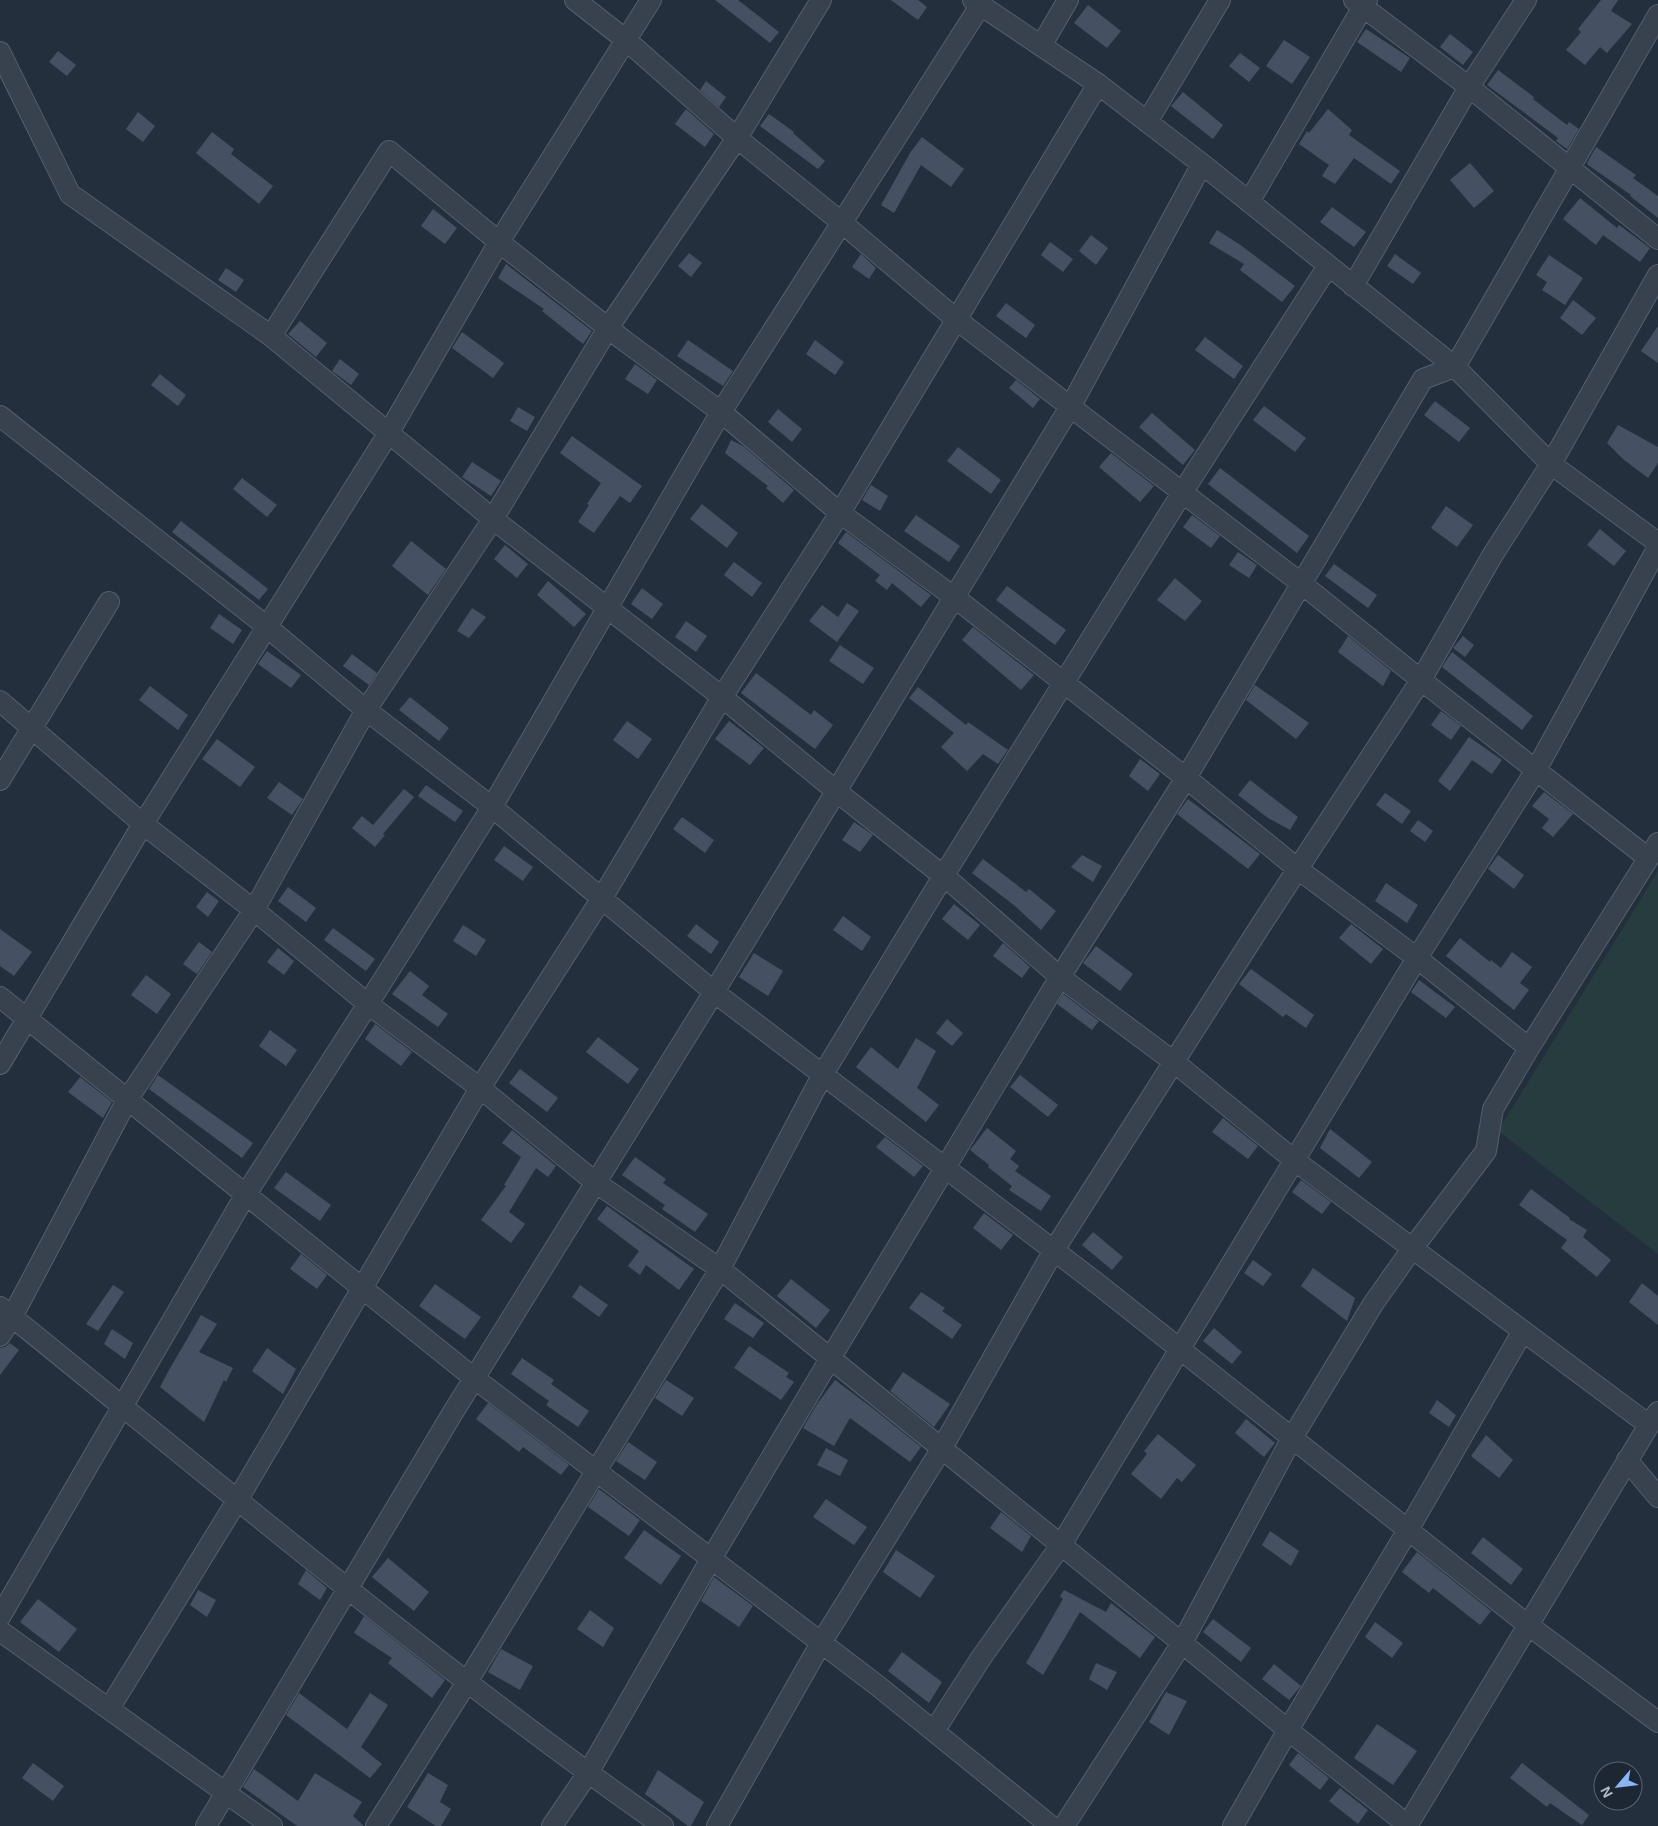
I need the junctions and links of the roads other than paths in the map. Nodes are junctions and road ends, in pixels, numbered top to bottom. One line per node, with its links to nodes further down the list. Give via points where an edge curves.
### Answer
1 (575, 0): 10 (street)
2 (651, 0): 10 (street)
3 (821, 0): 16 (street)
4 (1068, 0): 11 (street)
5 (1220, 0): 15 (street)
6 (1526, 0): 14 (street)
7 (1361, 2): 14 (street); 19 (street)
8 (977, 3): 11 (street); 20 (street)
9 (1658, 15): 18 (street)
10 (626, 40): 16 (street); 22 (street)
11 (1040, 46): 13 (street)
12 (0, 52): 28 (street, via 70,194)
13 (1098, 84): 15 (street); 26 (street)
14 (1469, 87): 18 (street); 25 (street)
15 (1148, 122): 17 (street)
16 (737, 138): 20 (street); 27 (street)
17 (1202, 164): 19 (street); 30 (street)
18 (1570, 170): 21 (street); 29 (street)
19 (1249, 202): 23 (street)
20 (841, 222): 26 (street); 31 (street)
21 (1658, 239)
22 (499, 242): 27 (street); 28 (street, via 389,151); 33 (street)
23 (1328, 266): 25 (street); 35 (street)
24 (1658, 275): 34 (street)
25 (1353, 286): 29 (street)
26 (957, 320): 30 (street); 36 (street)
27 (608, 328): 31 (street); 37 (street)
28 (271, 336): 33 (street)
29 (1455, 367): 34 (street); 40 (street, via 1423,379)
30 (1070, 408): 35 (street); 41 (street)
31 (721, 412): 36 (street); 43 (street)
32 (0, 416): 44 (street)
33 (388, 434): 37 (street); 44 (street)
34 (1551, 464): 38 (street); 45 (street, via 1492,556)
35 (1182, 494): 40 (street); 46 (street)
36 (840, 513): 41 (street); 47 (street)
37 (493, 520): 43 (street); 49 (street)
38 (1658, 543)
39 (1658, 547): 51 (street)
40 (1302, 584): 45 (street); 52 (street)
41 (954, 597): 46 (street); 54 (street)
42 (109, 602): 50 (street)
43 (607, 609): 47 (street); 55 (street)
44 (266, 626): 49 (street); 56 (street)
45 (1421, 680): 51 (street); 58 (street)
46 (1064, 683): 52 (street); 59 (street)
47 (722, 697): 54 (street); 60 (street)
48 (0, 701): 50 (street)
49 (366, 710): 55 (street); 61 (street)
50 (32, 727): 53 (street); 56 (street)
51 (1536, 770): 57 (street); 62 (street)
52 (1186, 778): 58 (street); 63 (street)
53 (0, 780)
54 (836, 791): 59 (street); 64 (street)
55 (492, 807): 60 (street); 66 (street)
56 (143, 824): 61 (street); 67 (street)
57 (1653, 851): 68 (street)
58 (1298, 869): 62 (street); 69 (street)
59 (944, 876): 63 (street); 71 (street)
60 (602, 898): 64 (street); 72 (street)
61 (254, 910): 66 (street); 73 (street)
62 (1417, 958): 68 (street); 74 (street)
63 (1060, 978): 69 (street); 75 (street)
64 (714, 992): 71 (street); 76 (street)
65 (0, 997): 67 (street)
66 (368, 1004): 72 (street); 77 (street)
67 (26, 1019): 70 (street); 73 (street)
68 (1529, 1048): 78 (street, via 1493,1109 1486,1151)
69 (1174, 1062): 74 (street); 79 (street)
70 (0, 1064)
71 (823, 1074): 75 (street); 80 (street)
72 (480, 1088): 76 (street); 81 (street)
73 (127, 1100): 77 (street); 82 (street)
74 (1294, 1160): 78 (street); 85 (street)
75 (946, 1168): 79 (street); 86 (street)
76 (596, 1182): 80 (street); 87 (street)
77 (246, 1194): 81 (street); 88 (street)
78 (1412, 1249): 83 (street); 90 (street, via 1373,1304)
79 (1054, 1250): 85 (street); 91 (street)
80 (720, 1269): 86 (street); 93 (street)
81 (362, 1288): 87 (street); 95 (street)
82 (6, 1312): 84 (street); 88 (street)
83 (1523, 1331): 89 (street); 96 (street)
84 (0, 1336)
85 (1180, 1349): 90 (street); 97 (street)
86 (830, 1359): 91 (street); 98 (street)
87 (474, 1378): 93 (street); 99 (street)
88 (122, 1405): 95 (street); 100 (street)
89 (1653, 1419): 92 (street)
90 (1292, 1438): 96 (street); 104 (street)
91 (942, 1448): 97 (street); 103 (street)
92 (1627, 1460): 94 (street); 101 (street)
93 (596, 1471): 98 (street); 105 (street)
94 (1658, 1497)
95 (238, 1499): 99 (street); 106 (street)
96 (1408, 1530): 101 (street); 108 (street)
97 (1061, 1545): 104 (street); 109 (street)
98 (711, 1559): 103 (street); 110 (street)
99 (347, 1590): 105 (street); 111 (street)
100 (0, 1617)
101 (1528, 1625): 107 (street); 121 (street)
102 (0, 1631): 106 (street)
103 (821, 1643): 109 (street); 117 (street)
104 (1182, 1643): 108 (street); 119 (street)
105 (467, 1682): 110 (street); 114 (street)
106 (109, 1709): 111 (street)
107 (1658, 1722)
108 (1288, 1730): 120 (street); 121 (street)
109 (934, 1731): 118 (street)
110 (588, 1773): 115 (street); 116 (street)
111 (226, 1793): 112 (street); 113 (street)
112 (206, 1826)
113 (272, 1826)
114 (376, 1826)
115 (552, 1826)
116 (663, 1826)
117 (717, 1826)
118 (1051, 1826)
119 (1064, 1826)
120 (1233, 1826)
121 (1408, 1826)

